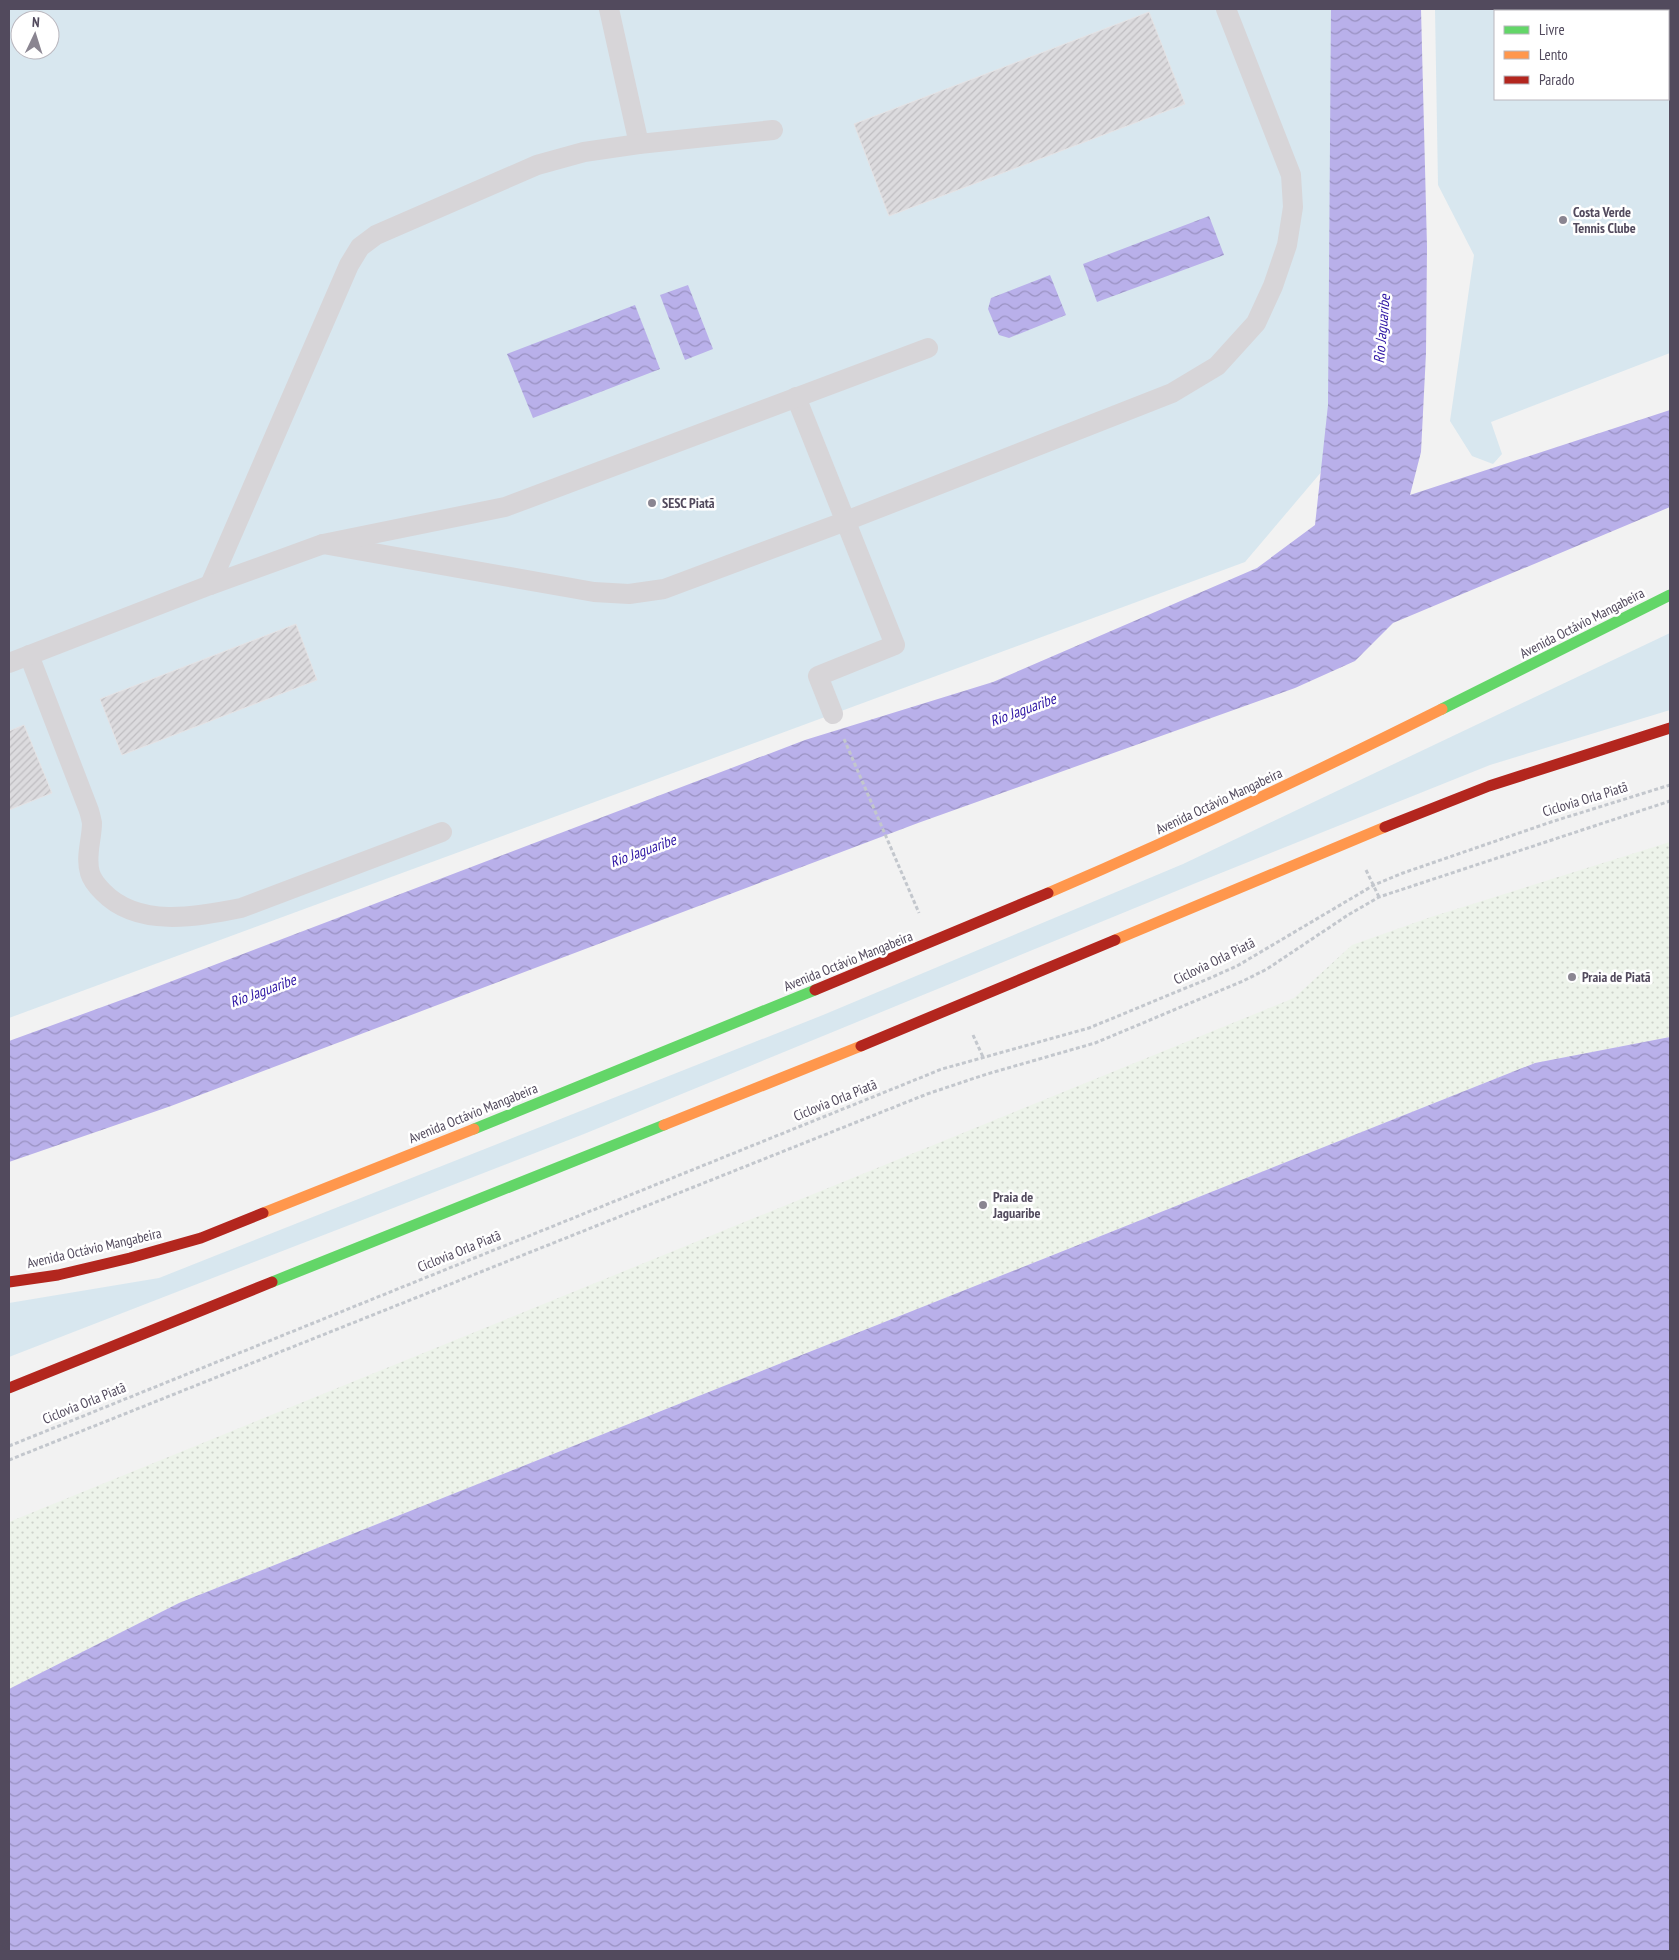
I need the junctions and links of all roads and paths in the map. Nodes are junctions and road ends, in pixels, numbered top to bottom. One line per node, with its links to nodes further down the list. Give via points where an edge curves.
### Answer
1 (609, 9): 4 (lane)
2 (1226, 9): 7 (lane, via 1291,174 1293,207 1287,245 1256,322 1217,366 1172,393)
3 (773, 130): 4 (lane)
4 (638, 144): 9 (lane, via 584,152 537,165 376,235 360,247 349,265)
5 (928, 348): 6 (lane)
6 (796, 397): 7 (lane); 8 (lane, via 505,507)
7 (846, 521): 8 (lane, via 664,589 629,594 594,592); 13 (lane, via 895,645 818,676)
8 (323, 544): 9 (lane)
9 (210, 585): 11 (lane)
10 (1670, 595): 19 (main road, Avenida Octávio Mangabeira, via 1155,848 659,1055 201,1238 39,1279)
11 (29, 655): 12 (lane); 17 (lane, via 92,822 90,873 110,900 132,910 150,916 181,917 240,908)
12 (9, 663)
13 (833, 714): 18 (path)
14 (1670, 728): 20 (main road, via 1489,786 1351,840 960,1006)
15 (1670, 785): 21 (path, Ciclovia Orla Piatã, via 1403,873 1374,886 1237,966 1089,1028 942,1069)
16 (1670, 801): 22 (path, via 1379,897 1267,969 1095,1044 928,1094)
17 (442, 832)
18 (906, 884)
19 (9, 1282)
20 (9, 1388)
21 (9, 1446)
22 (9, 1460)

